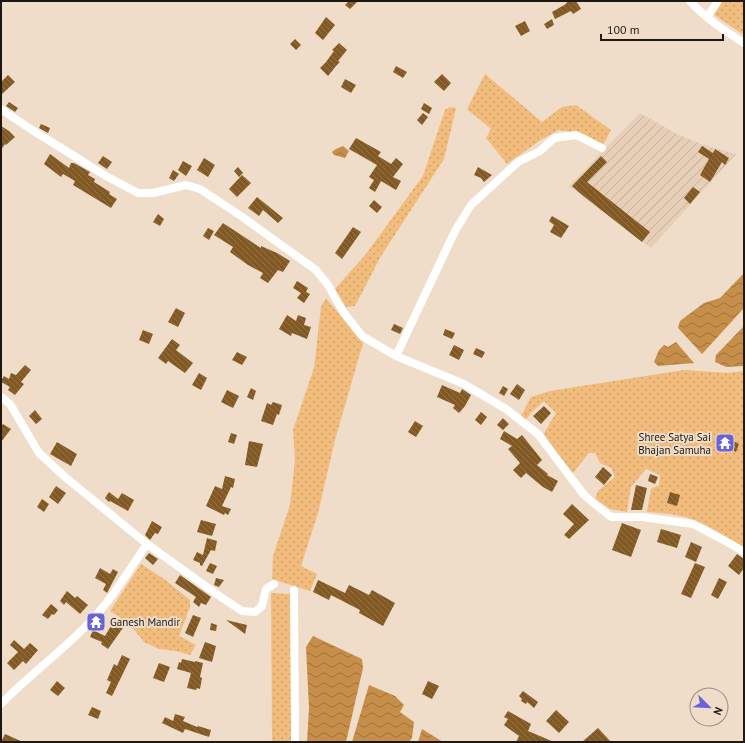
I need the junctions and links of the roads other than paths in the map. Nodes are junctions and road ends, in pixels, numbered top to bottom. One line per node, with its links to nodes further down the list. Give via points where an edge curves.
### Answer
1 (690, 1): 3 (street)
2 (718, 1): 3 (street)
3 (708, 16): 4 (street)
4 (744, 43)
5 (1, 109): 7 (street, via 106,176 138,193 153,193 186,185 200,189 316,270 362,336)
6 (602, 148): 7 (street, via 576,135 554,138 540,151 518,162 472,205 455,232)
7 (396, 356): 10 (street, via 464,384 506,409 538,434 584,495 612,517 642,517 693,524)
8 (1, 397): 9 (street, via 10,404 39,453)
9 (147, 544): 11 (street, via 242,611 255,612 262,606 266,589); 13 (street, via 109,602 63,649 17,687)
10 (744, 552)
11 (274, 584)
12 (294, 590): 14 (street)
13 (1, 704)
14 (295, 742)

